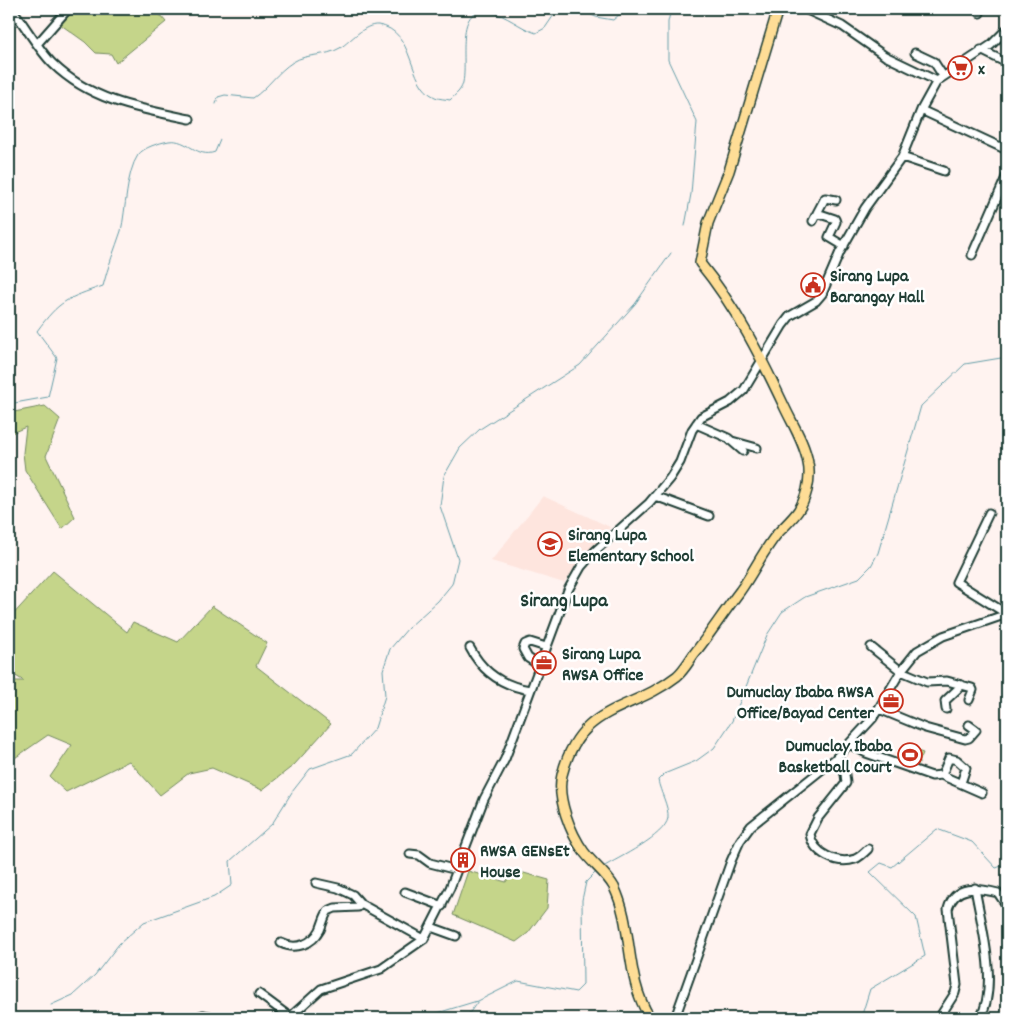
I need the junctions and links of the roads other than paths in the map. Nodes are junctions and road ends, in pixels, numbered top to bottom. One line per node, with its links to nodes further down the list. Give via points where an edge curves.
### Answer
1 (12, 9): 6 (street)
2 (68, 9): 6 (street)
3 (778, 9): 22 (main road, via 729,171 708,223 700,263 722,290)
4 (807, 10): 10 (street, via 842,26 885,56)
5 (1007, 31): 7 (street)
6 (38, 43): 12 (street, via 51,63 75,83 96,94 117,103)
7 (981, 50): 9 (street); 10 (street)
8 (915, 53): 10 (street, via 934,62)
9 (1007, 63)
10 (940, 79): 11 (street)
11 (921, 110): 13 (street); 14 (street)
12 (190, 119)
13 (1007, 150)
14 (902, 158): 15 (street); 20 (street, via 873,196)
15 (944, 171)
16 (1007, 175): 21 (street)
17 (836, 200): 18 (street, via 825,198)
18 (817, 213): 19 (street); 20 (street, via 836,221 829,238)
19 (813, 221)
20 (844, 246): 22 (street, via 822,294 812,304 790,316)
21 (972, 255)
22 (762, 359): 23 (street, via 738,396 706,413); 64 (main road, via 804,447 809,476 804,500 678,675 593,720 570,750 561,778 566,820 584,851 613,886 632,976)
23 (696, 424): 24 (street); 27 (street, via 676,470)
24 (732, 441): 25 (street); 26 (street)
25 (757, 448)
26 (742, 451)
27 (655, 496): 29 (street); 31 (street, via 581,567 568,590)
28 (989, 512): 30 (street, via 956,582)
29 (709, 516)
30 (1007, 614): 35 (street, via 943,636 918,651)
31 (546, 647): 34 (street); 34 (street, via 530,642 523,648 528,658)
32 (871, 647): 35 (street)
33 (470, 648): 37 (street, via 480,665 502,682)
34 (540, 665): 37 (street)
35 (901, 671): 36 (street, via 929,683 947,681); 39 (street)
36 (962, 685): 38 (street, via 973,689); 40 (street, via 945,701)
37 (530, 690): 49 (street, via 505,759 484,799)
38 (969, 700)
39 (878, 709): 41 (street, via 925,728 965,739 976,730); 42 (street)
40 (946, 709)
41 (969, 725)
42 (849, 744): 43 (street); 44 (street, via 932,776)
43 (836, 758): 47 (street, via 845,774 846,784 818,818 810,834 811,841 822,853 835,859 857,858); 65 (street, via 751,826 740,842)
44 (942, 775): 45 (street); 45 (street, via 949,758 957,760 966,768)
45 (961, 784): 46 (street)
46 (982, 793)
47 (868, 849)
48 (410, 854): 49 (street)
49 (457, 870): 54 (street)
50 (316, 883): 53 (street, via 346,891)
51 (975, 888): 55 (street, via 998,893); 66 (street, via 956,893 948,909 957,985); 67 (street, via 989,976 986,1008)
52 (405, 892): 54 (street)
53 (361, 904): 58 (street); 59 (street, via 328,911 317,935 301,946)
54 (442, 906): 56 (street)
55 (1007, 906)
56 (431, 927): 57 (street); 58 (street)
57 (456, 936)
58 (424, 939): 63 (street, via 381,968 321,989)
59 (281, 942)
60 (259, 994): 63 (street)
61 (194, 1018): 62 (street, via 202,1015)
62 (219, 1018)
63 (290, 1018)
64 (650, 1018)
65 (675, 1018)
66 (939, 1018)
67 (980, 1018)

